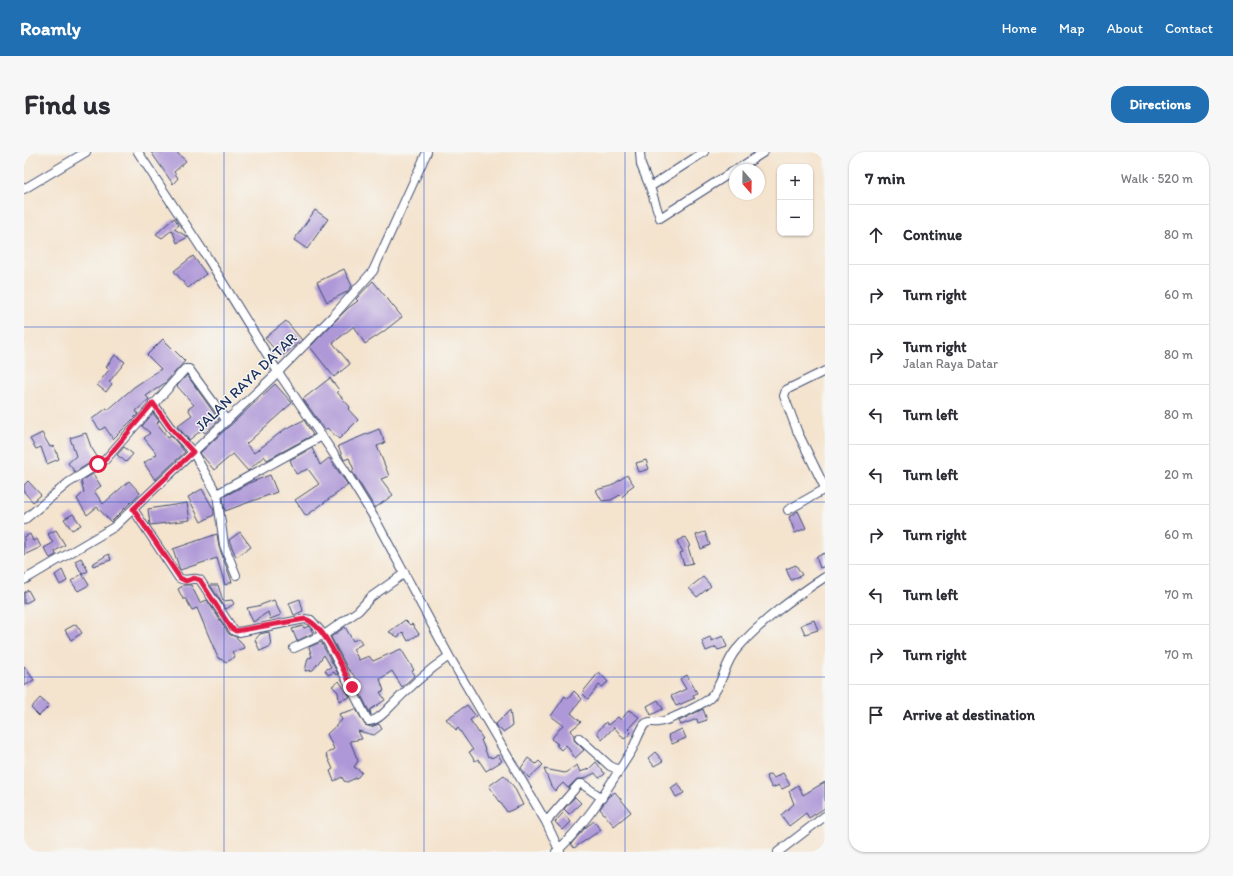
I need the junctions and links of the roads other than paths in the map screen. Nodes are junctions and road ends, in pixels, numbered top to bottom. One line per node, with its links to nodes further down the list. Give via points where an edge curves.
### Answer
1 (86, 152): 10 (street)
2 (138, 152): 12 (street)
3 (427, 152): 12 (street, JALAN RAYA DATAR, via 373,271)
4 (640, 152): 9 (street, via 641,165)
5 (704, 152): 9 (street)
6 (764, 152): 7 (street)
7 (745, 164)
8 (729, 174): 9 (street, via 660,218)
9 (650, 187)
10 (24, 189)
11 (825, 371): 17 (street, via 786,390 784,396 798,433)
12 (278, 372): 14 (street, JALAN RAYA DATAR); 15 (street)
13 (153, 403): 14 (street, via 188,368); 16 (street, via 170,427); 21 (street, via 105,460 68,483)
14 (226, 421): 16 (street, JALAN RAYA DATAR)
15 (322, 436): 18 (street); 22 (street, via 364,501)
16 (193, 452): 18 (street); 19 (street, JALAN RAYA DATAR)
17 (825, 489): 20 (street)
18 (217, 494): 23 (street, via 224,545)
19 (133, 509): 25 (street, JALAN RAYA DATAR, via 114,527); 26 (street, via 180,578 186,581 194,578 200,580 234,631 305,619 311,620)
20 (788, 510)
21 (24, 520)
22 (405, 573): 26 (street); 28 (street)
23 (236, 575)
24 (825, 577): 30 (street, via 780,608 735,651 710,698 662,721 647,722)
25 (24, 580)
26 (324, 635): 27 (street); 28 (street, via 364,715 370,722 384,713 405,691)
27 (294, 648)
28 (449, 656): 33 (street)
29 (579, 738): 30 (street, via 610,766)
30 (619, 770): 31 (street)
31 (602, 798): 33 (street, via 579,784); 34 (street)
32 (825, 816): 35 (street)
33 (546, 822): 34 (street)
34 (558, 851)
35 (778, 852)

